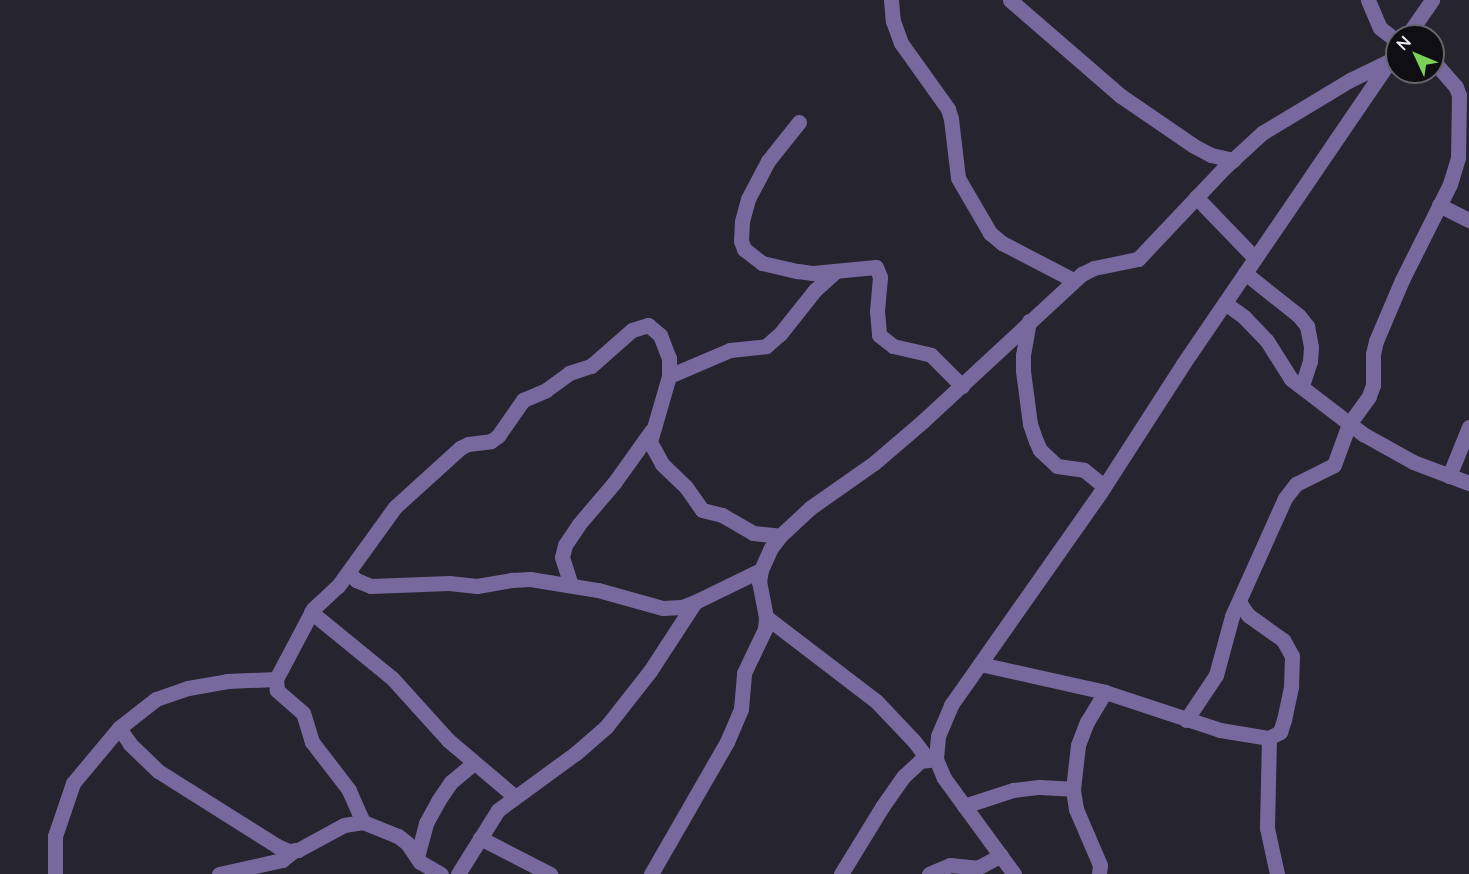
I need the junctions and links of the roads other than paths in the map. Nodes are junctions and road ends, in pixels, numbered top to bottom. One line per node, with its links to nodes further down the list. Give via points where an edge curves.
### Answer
1 (891, 0): 20 (street, via 901,43 948,109 958,178 990,233)
2 (1010, 0): 13 (street, via 1121,96 1194,146)
3 (1368, 0): 8 (street)
4 (1432, 0): 5 (street)
5 (1419, 18): 6 (street); 7 (street)
6 (1415, 24)
7 (1419, 24)
8 (1385, 32)
9 (1385, 60): 13 (street, via 1293,112)
10 (1385, 67): 17 (street)
11 (1445, 75): 15 (street, via 1460,95 1456,169)
12 (799, 122): 18 (street, via 774,151 754,186 745,207 741,241 744,249 762,263 798,271)
13 (1233, 160): 14 (street)
14 (1196, 197): 17 (street); 20 (street, via 1138,259 1094,268)
15 (1439, 205): 16 (street); 26 (street, via 1376,341 1372,354 1373,385)
16 (1469, 220)
17 (1255, 258): 19 (street)
18 (836, 271): 23 (street, via 766,346 730,350); 24 (street, via 876,267 880,277 876,311 879,335 893,346 931,355)
19 (1245, 273): 21 (street); 25 (street, via 1307,326 1310,354)
20 (1073, 280): 22 (street)
21 (1225, 303): 25 (street, via 1255,329 1286,372); 31 (street)
22 (1029, 321): 24 (street); 31 (street, via 1023,371 1030,424 1040,450 1057,466 1083,470)
23 (669, 376): 28 (street); 34 (street, via 669,358 660,335 648,325 632,330 591,366 569,372 546,390 523,400 503,431 491,441 468,444 453,454 395,507)
24 (962, 386): 32 (street, via 874,463 810,508)
25 (1302, 386): 26 (street)
26 (1350, 424): 29 (street, via 1394,453); 37 (street, via 1334,465 1296,484 1285,498)
27 (1469, 428): 29 (street)
28 (652, 430): 32 (street, via 650,442 662,464 702,510 753,533); 35 (street, via 565,544 562,557)
29 (1449, 476): 30 (street)
30 (1469, 483)
31 (1104, 486): 40 (street)
32 (780, 536): 33 (street)
33 (761, 570): 36 (street); 39 (street, via 760,597)
34 (349, 573): 35 (street, via 371,586 477,586 519,579); 38 (street)
35 (571, 585): 36 (street, via 663,608)
36 (695, 602): 49 (street, via 656,663 606,727)
37 (1239, 602): 43 (street, via 1216,675); 45 (street, via 1248,615 1283,640 1292,656 1284,720 1280,732)
38 (311, 612): 41 (street); 47 (street, via 392,678)
39 (766, 617): 46 (street, via 876,701); 61 (street, via 765,629 744,673 741,709 727,742)
40 (980, 664): 42 (street); 46 (street, via 951,705)
41 (276, 679): 44 (street, via 188,688 156,699); 51 (street, via 277,690 303,713 312,742 349,790)
42 (1105, 692): 43 (street); 48 (street, via 1078,745)
43 (1186, 720): 45 (street)
44 (119, 728): 53 (street, via 158,771 258,835 289,851); 56 (street, via 74,783 55,836)
45 (1269, 738): 66 (street, via 1267,828)
46 (931, 758): 50 (street); 62 (street, via 912,767)
47 (474, 764): 49 (street); 55 (street, via 451,782 438,801 426,823)
48 (1074, 789): 50 (street, via 1014,790); 65 (street, via 1076,809 1100,865)
49 (514, 796): 52 (street, via 498,810)
50 (964, 806): 54 (street)
51 (363, 822): 53 (street, via 344,825); 55 (street, via 398,836)
52 (480, 838): 59 (street); 60 (street)
53 (295, 850): 57 (street, via 282,860)
54 (1001, 855): 63 (street, via 977,868 950,865); 64 (street)
55 (417, 857): 58 (street)
56 (55, 874)
57 (219, 874)
58 (441, 874)
59 (458, 874)
60 (550, 874)
61 (651, 874)
62 (841, 874)
63 (929, 874)
64 (1014, 874)
65 (1099, 874)
66 (1277, 874)

